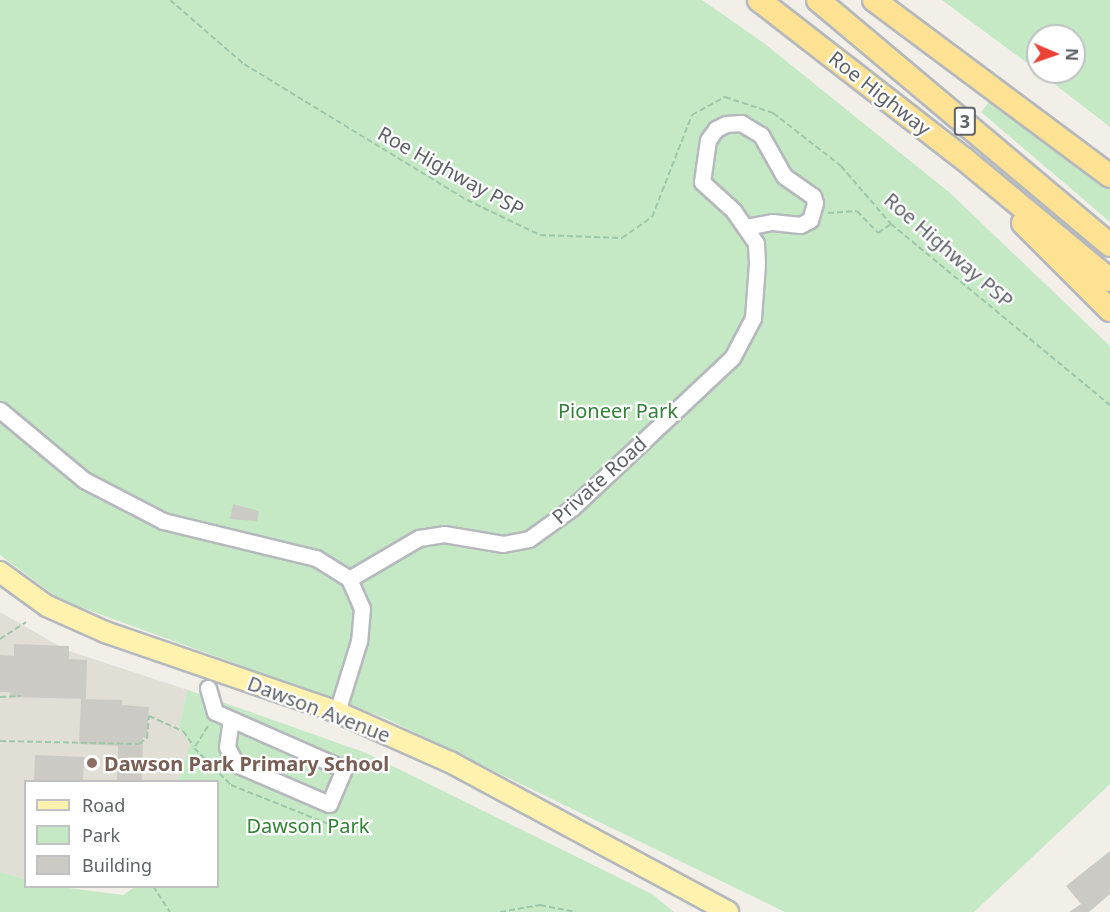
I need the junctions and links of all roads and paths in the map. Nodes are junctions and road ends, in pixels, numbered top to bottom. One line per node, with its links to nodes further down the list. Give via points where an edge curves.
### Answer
1 (170, 0): 8 (path, Roe Highway PSP, via 244,64 467,200 540,235 622,238 652,217 692,115 725,98 772,114 798,133 841,166)
2 (759, 0): 5 (highway, Roe Highway / 3)
3 (818, 0): 10 (highway, Roe Highway / 3)
4 (874, 0): 6 (highway)
5 (963, 158): 11 (highway, Roe Highway / 3); 12 (highway)
6 (1110, 176)
7 (814, 210): 8 (path, via 830,213 852,209 878,233); 9 (lane, via 810,220 800,225 772,222); 9 (lane, Private Road, via 813,196 784,176 761,135 741,123 726,124 708,140 702,182)
8 (891, 224): 13 (path, Roe Highway PSP)
9 (746, 227): 16 (lane, Private Road, via 756,243 753,318 732,358 572,508 530,539 503,544 444,534 419,538)
10 (1110, 245)
11 (1110, 280)
12 (1110, 310)
13 (1110, 405)
14 (0, 410): 16 (lane, via 84,480 163,521 316,558)
15 (0, 572): 22 (main road, Dawson Avenue, via 47,606 105,632)
16 (349, 579): 22 (lane, via 362,608 359,641)
17 (26, 622): 18 (path)
18 (0, 639)
19 (208, 688): 23 (lane, via 215,712)
20 (21, 696): 21 (path)
21 (0, 697)
22 (337, 712): 27 (main road, Dawson Avenue, via 450,762)
23 (231, 720): 23 (lane, via 344,769 329,804 236,764 227,747)
24 (0, 741): 25 (path, via 139,744 147,738 149,716 183,731)
25 (194, 748)
26 (154, 888): 28 (path)
27 (719, 910)
28 (170, 912)
29 (500, 912): 30 (path, via 540,905)
30 (575, 912)

